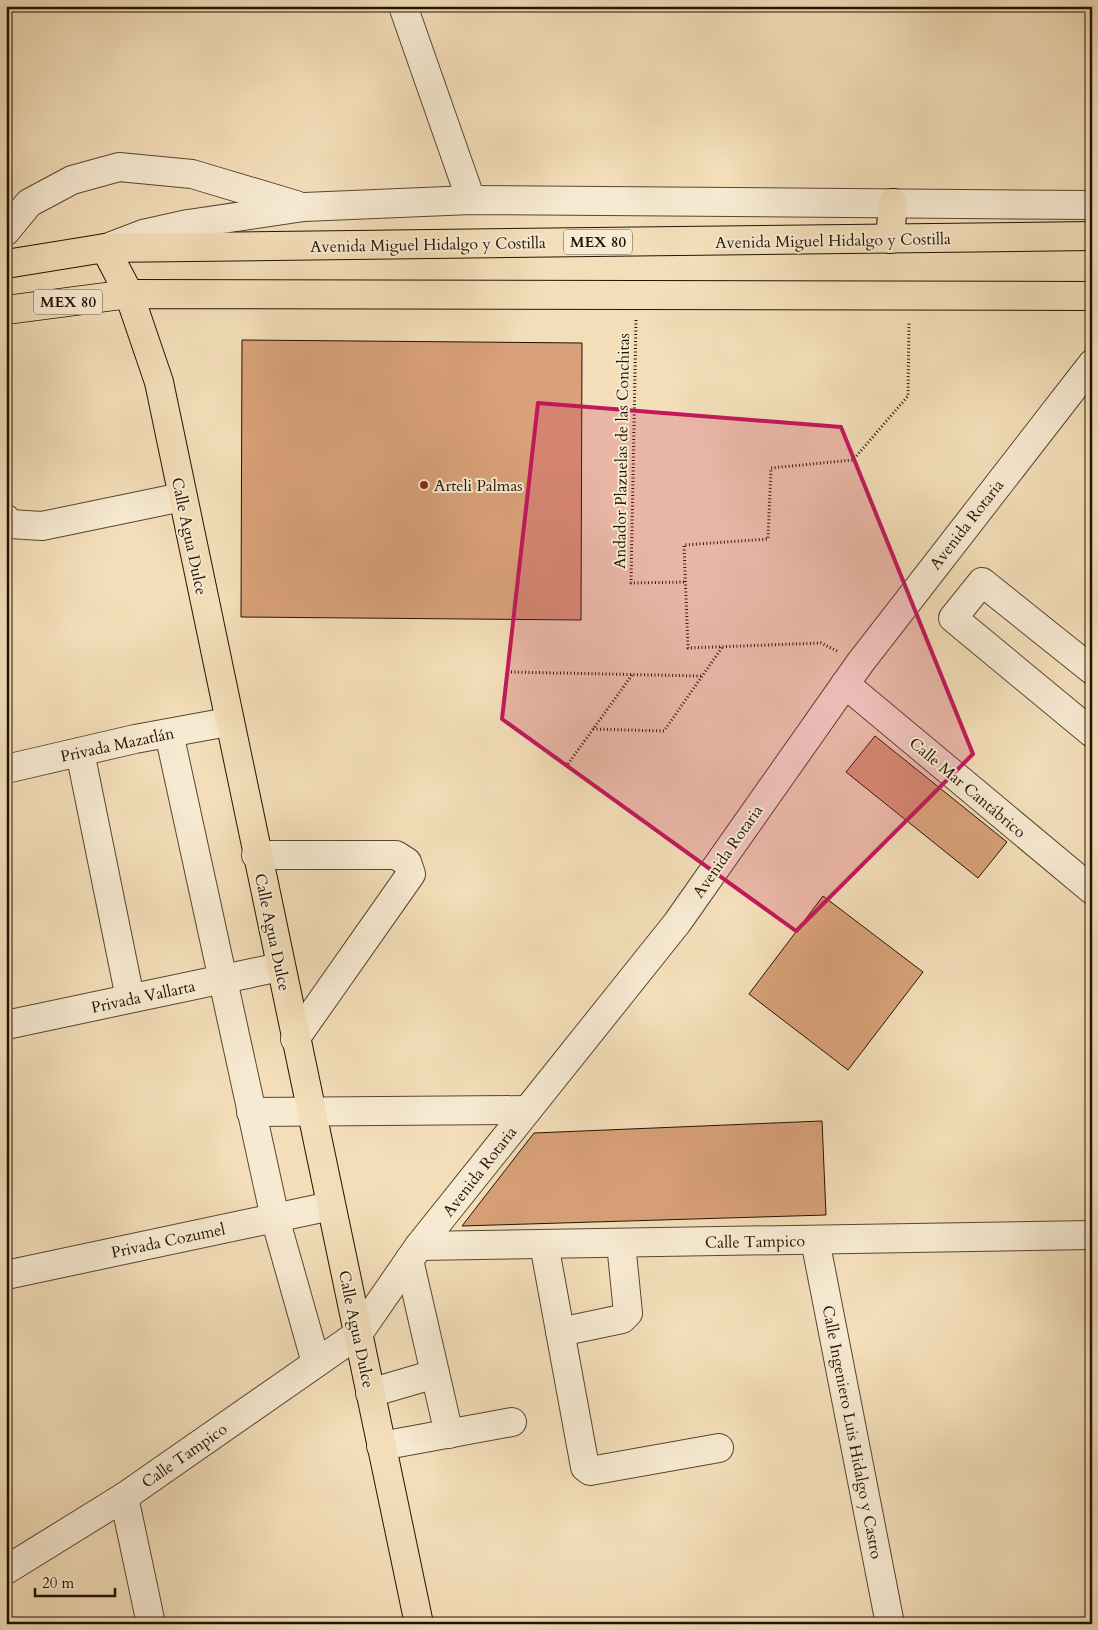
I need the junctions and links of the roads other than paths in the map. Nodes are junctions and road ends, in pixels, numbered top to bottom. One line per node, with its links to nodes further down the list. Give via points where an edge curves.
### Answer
1 (403, 6): 2 (street)
2 (471, 200): 3 (street); 5 (street)
3 (893, 203): 4 (street); 8 (main road)
4 (1092, 205)
5 (304, 207): 6 (street, via 192,174 119,167 72,180 29,204); 9 (street, via 179,226 142,234)
6 (6, 231)
7 (1092, 236): 8 (main road, Avenida Miguel Hidalgo y Costilla / MEX 80)
8 (890, 239): 9 (main road, Avenida Miguel Hidalgo y Costilla / MEX 80)
9 (105, 248): 10 (main road, Avenida Miguel Hidalgo y Costilla / MEX 80); 11 (main road, Calle Agua Dulce)
10 (6, 264)
11 (129, 294): 12 (main road, MEX 80); 13 (main road, MEX 80); 15 (main road, Calle Agua Dulce, via 158,382)
12 (1092, 296)
13 (6, 310)
14 (1092, 364): 18 (street, Avenida Rotaria)
15 (182, 497): 16 (street, via 42,526 10,524); 19 (main road, Calle Agua Dulce)
16 (6, 519)
17 (1092, 670): 21 (street, via 982,582 952,618)
18 (852, 673): 25 (street, Calle Mar Cantábrico); 31 (street, Avenida Rotaria, via 677,923)
19 (228, 722): 20 (street, Privada Mazatlán); 24 (main road, Calle Agua Dulce)
20 (169, 733): 22 (street, Privada Mazatlán); 27 (street)
21 (1092, 733)
22 (80, 752): 23 (street, Privada Mazatlán); 28 (street)
23 (6, 769)
24 (256, 855): 26 (main road, Calle Agua Dulce); 30 (street, via 396,855 407,862 411,874)
25 (1092, 890)
26 (280, 967): 27 (street, Privada Vallarta); 30 (main road, Calle Agua Dulce)
27 (222, 979): 28 (street, Privada Vallarta); 32 (street)
28 (130, 998): 29 (street, Privada Vallarta)
29 (6, 1025)
30 (295, 1039): 33 (main road, Calle Agua Dulce)
31 (527, 1110): 33 (street); 40 (street, Avenida Rotaria)
32 (252, 1112): 33 (street); 35 (street)
33 (310, 1112): 34 (main road, Calle Agua Dulce)
34 (331, 1206): 35 (street, Privada Cozumel); 43 (main road, Calle Agua Dulce)
35 (275, 1218): 41 (street, Privada Cozumel); 44 (street)
36 (1092, 1235): 37 (street, Calle Tampico)
37 (815, 1240): 38 (street, Calle Tampico); 55 (street, Calle Ingeniero Luis Hidalgo y Castro)
38 (621, 1243): 39 (street, Calle Tampico); 42 (street, via 628,1313 622,1319)
39 (544, 1244): 40 (street, Calle Tampico); 42 (street)
40 (414, 1253): 43 (street, Avenida Rotaria); 45 (street)
41 (6, 1274)
42 (560, 1332): 50 (street, via 585,1467 590,1471)
43 (358, 1334): 44 (street, Calle Tampico); 46 (main road, Calle Agua Dulce)
44 (316, 1363): 51 (street, Calle Tampico)
45 (435, 1374): 46 (street); 48 (street)
46 (370, 1393): 49 (main road, Calle Agua Dulce)
47 (512, 1422): 48 (street)
48 (449, 1434): 49 (street)
49 (381, 1446): 54 (main road, Calle Agua Dulce)
50 (719, 1448)
51 (124, 1497): 52 (street, Calle Tampico); 53 (street)
52 (6, 1570)
53 (151, 1624)
54 (419, 1624)
55 (890, 1624)

